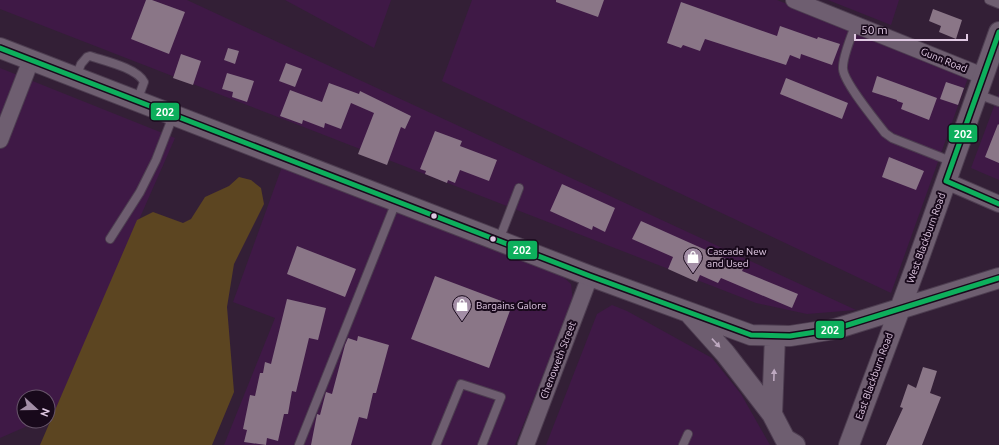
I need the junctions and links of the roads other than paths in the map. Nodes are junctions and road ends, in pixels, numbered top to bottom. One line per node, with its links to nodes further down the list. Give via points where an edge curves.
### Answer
1 (794, 0): 4 (street, Gunn Road)
2 (989, 0): 3 (lane)
3 (999, 4)
4 (855, 25): 9 (street, Gunn Road); 14 (lane, via 843,66 850,85 885,133)
5 (999, 32): 9 (street, West Blackburn Road)
6 (0, 48): 7 (street)
7 (31, 60): 8 (street); 13 (street)
8 (76, 77): 10 (street); 10 (lane, via 81,64 90,56 122,67 136,73 144,82)
9 (980, 85): 11 (lane); 14 (street, West Blackburn Road)
10 (137, 101): 12 (street)
11 (999, 102)
12 (174, 115): 17 (street); 19 (lane, via 140,192)
13 (0, 140)
14 (953, 162): 15 (street, West Blackburn Road)
15 (946, 181): 18 (street); 23 (street, West Blackburn Road)
16 (519, 188): 20 (lane)
17 (397, 201): 20 (street); 28 (lane)
18 (999, 204)
19 (110, 239)
20 (499, 240): 21 (street)
21 (590, 276): 24 (street); 31 (street, Chenoweth Street)
22 (999, 278): 23 (street)
23 (900, 308): 25 (street, via 835,328); 34 (street, East Blackburn Road)
24 (690, 314): 25 (street, via 751,335); 26 (street, one-way to 26, via 725,353)
25 (775, 336): 26 (street, one-way to 25)
26 (772, 414): 33 (street, via 785,439)
27 (688, 434): 32 (lane)
28 (299, 445)
29 (436, 445): 30 (lane, via 461,384 501,397)
30 (482, 445)
31 (526, 445)
32 (683, 445)
33 (795, 445)
34 (848, 445)

